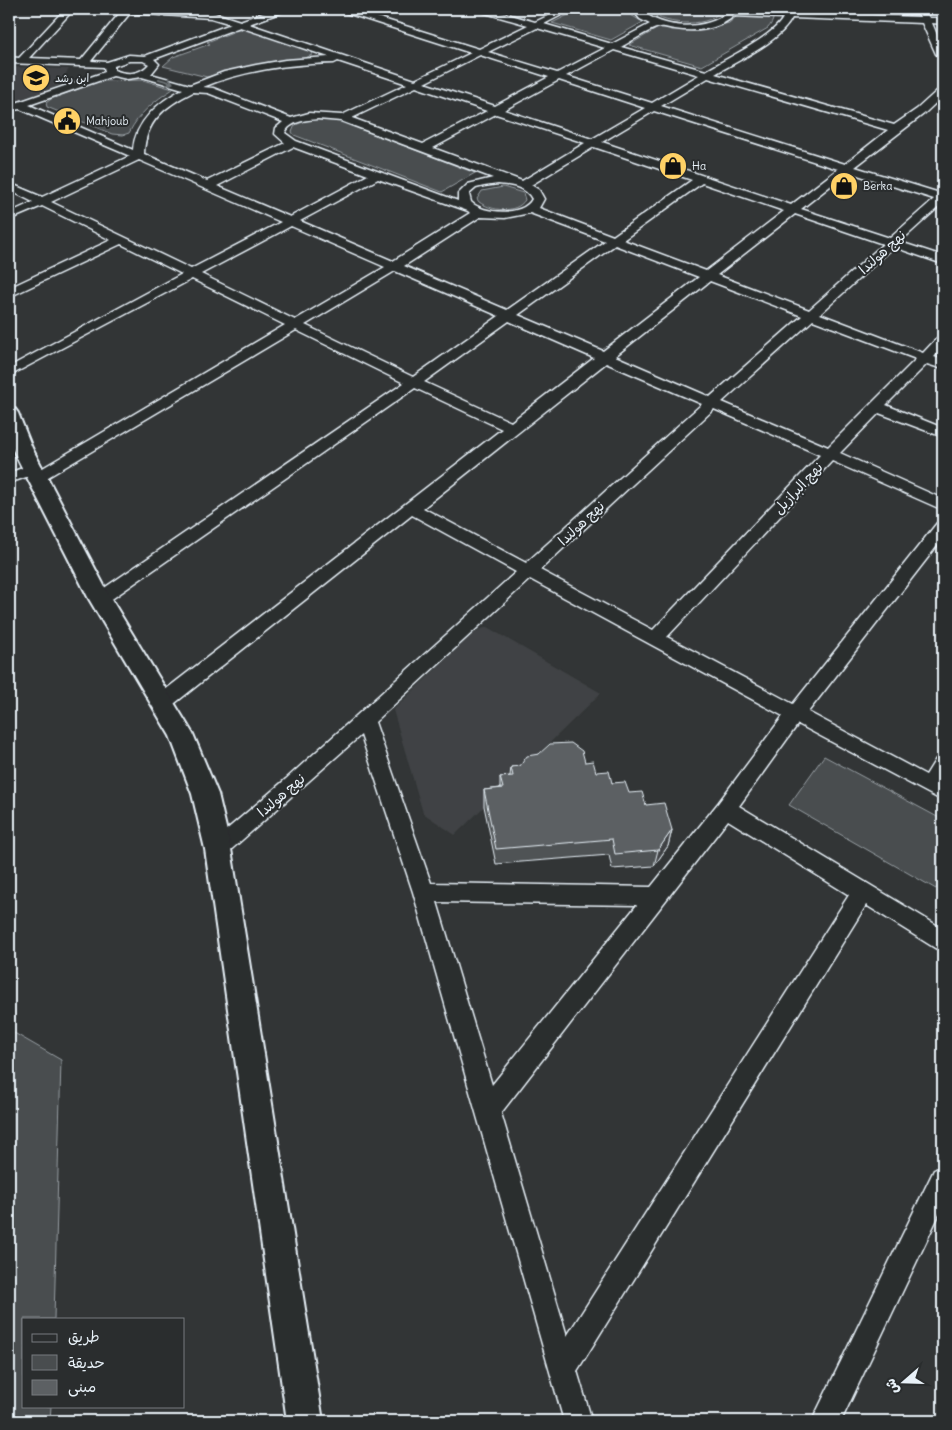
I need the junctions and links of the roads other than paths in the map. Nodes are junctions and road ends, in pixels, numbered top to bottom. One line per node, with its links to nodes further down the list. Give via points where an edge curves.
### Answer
1 (13, 9): 13 (street)
2 (70, 9): 25 (street)
3 (282, 9): 16 (street)
4 (343, 9): 20 (street)
5 (481, 9): 18 (street)
6 (569, 9): 18 (street)
7 (636, 9): 17 (street, via 644,18)
8 (921, 9): 14 (street)
9 (128, 10): 10 (street); 26 (street)
10 (206, 11): 16 (street)
11 (730, 11): 12 (street); 17 (street, via 724,21 700,27)
12 (787, 11): 14 (street); 30 (street, via 782,26 774,34)
13 (9, 13)
14 (925, 20): 15 (street); 21 (street)
15 (943, 20)
16 (242, 24): 22 (street); 24 (street)
17 (657, 24): 19 (street)
18 (536, 25): 19 (street); 20 (street)
19 (613, 48): 30 (street); 31 (street)
20 (479, 52): 31 (street); 32 (street)
21 (943, 56)
22 (142, 58): 27 (street, via 152,61); 28 (street, via 121,60)
23 (9, 60): 25 (street)
24 (348, 60): 32 (street); 33 (street, via 274,64 234,73)
25 (21, 61): 26 (street)
26 (84, 62): 28 (street)
27 (153, 68): 29 (street); 33 (street)
28 (110, 69): 29 (street, via 125,76); 36 (street)
29 (141, 74): 34 (street, one-way to 34)
30 (707, 74): 37 (street); 41 (street)
31 (558, 77): 37 (street); 38 (street)
32 (414, 82): 38 (street); 39 (street)
33 (206, 86): 34 (street); 40 (street)
34 (192, 89): 42 (street, via 154,116)
35 (943, 91): 41 (street)
36 (14, 107): 45 (street)
37 (652, 107): 43 (street); 48 (street)
38 (496, 110): 43 (street); 46 (street)
39 (343, 118): 40 (street, via 319,116); 46 (street)
40 (291, 121): 44 (street, via 283,125 280,134)
41 (896, 129): 48 (street)
42 (140, 138): 45 (street); 47 (street)
43 (593, 142): 50 (street); 51 (street)
44 (292, 143): 49 (street); 53 (street)
45 (108, 144): 47 (street)
46 (424, 148): 51 (street)
47 (138, 157): 53 (street); 55 (street)
48 (844, 168): 54 (street); 58 (street)
49 (377, 175): 57 (street); 60 (street)
50 (701, 179): 58 (street); 62 (street)
51 (519, 183): 56 (street, via 530,188 537,198); 57 (street, via 492,181 472,186 462,196 463,202)
52 (9, 186): 55 (street)
53 (207, 186): 60 (street)
54 (942, 197): 63 (street, نهج هولندا)
55 (42, 202): 59 (street); 61 (street)
56 (531, 209): 57 (street, via 500,216); 62 (street)
57 (473, 210): 65 (street)
58 (792, 210): 63 (street); 67 (street)
59 (9, 217)
60 (291, 222): 65 (street); 66 (street)
61 (120, 240): 66 (street); 68 (street)
62 (613, 240): 67 (street); 70 (street)
63 (893, 243): 64 (street); 69 (street, نهج هولندا)
64 (943, 260)
65 (394, 267): 70 (street); 71 (street)
66 (193, 274): 71 (street); 76 (street)
67 (708, 276): 69 (street); 73 (street)
68 (9, 293)
69 (811, 315): 74 (street); 78 (street, نهج هولندا)
70 (507, 316): 73 (street); 77 (street)
71 (296, 326): 77 (street); 84 (street)
72 (943, 340): 74 (street, نهج البرازيل)
73 (605, 358): 78 (street); 81 (street)
74 (926, 359): 75 (street); 79 (street, نهج البرازيل)
75 (943, 365)
76 (9, 372)
77 (413, 383): 81 (street); 89 (street)
78 (712, 403): 83 (street); 88 (street, نهج هولندا)
79 (878, 407): 82 (street); 83 (street, نهج البرازيل)
80 (9, 413): 84 (street, via 22,448)
81 (513, 429): 86 (street)
82 (943, 433)
83 (830, 454): 85 (street); 90 (street, نهج البرازيل)
84 (27, 475): 89 (street)
85 (943, 506)
86 (411, 508): 88 (street); 91 (street)
87 (943, 528): 92 (street)
88 (530, 571): 90 (street); 93 (street, نهج هولندا)
89 (100, 599): 91 (street)
90 (656, 638): 92 (street)
91 (163, 702): 97 (street, via 181,734 205,794)
92 (796, 713): 95 (street); 96 (street)
93 (364, 720): 97 (street, نهج هولندا); 98 (street)
94 (943, 766): 95 (street)
95 (936, 789)
96 (726, 808): 99 (street); 100 (street)
97 (218, 849): 105 (street)
98 (424, 892): 100 (street); 102 (street)
99 (863, 892): 101 (street); 104 (street)
100 (656, 896): 102 (street)
101 (943, 941)
102 (488, 1110): 104 (street)
103 (943, 1179): 107 (street)
104 (562, 1368): 106 (street)
105 (305, 1421)
106 (578, 1421)
107 (826, 1421)

